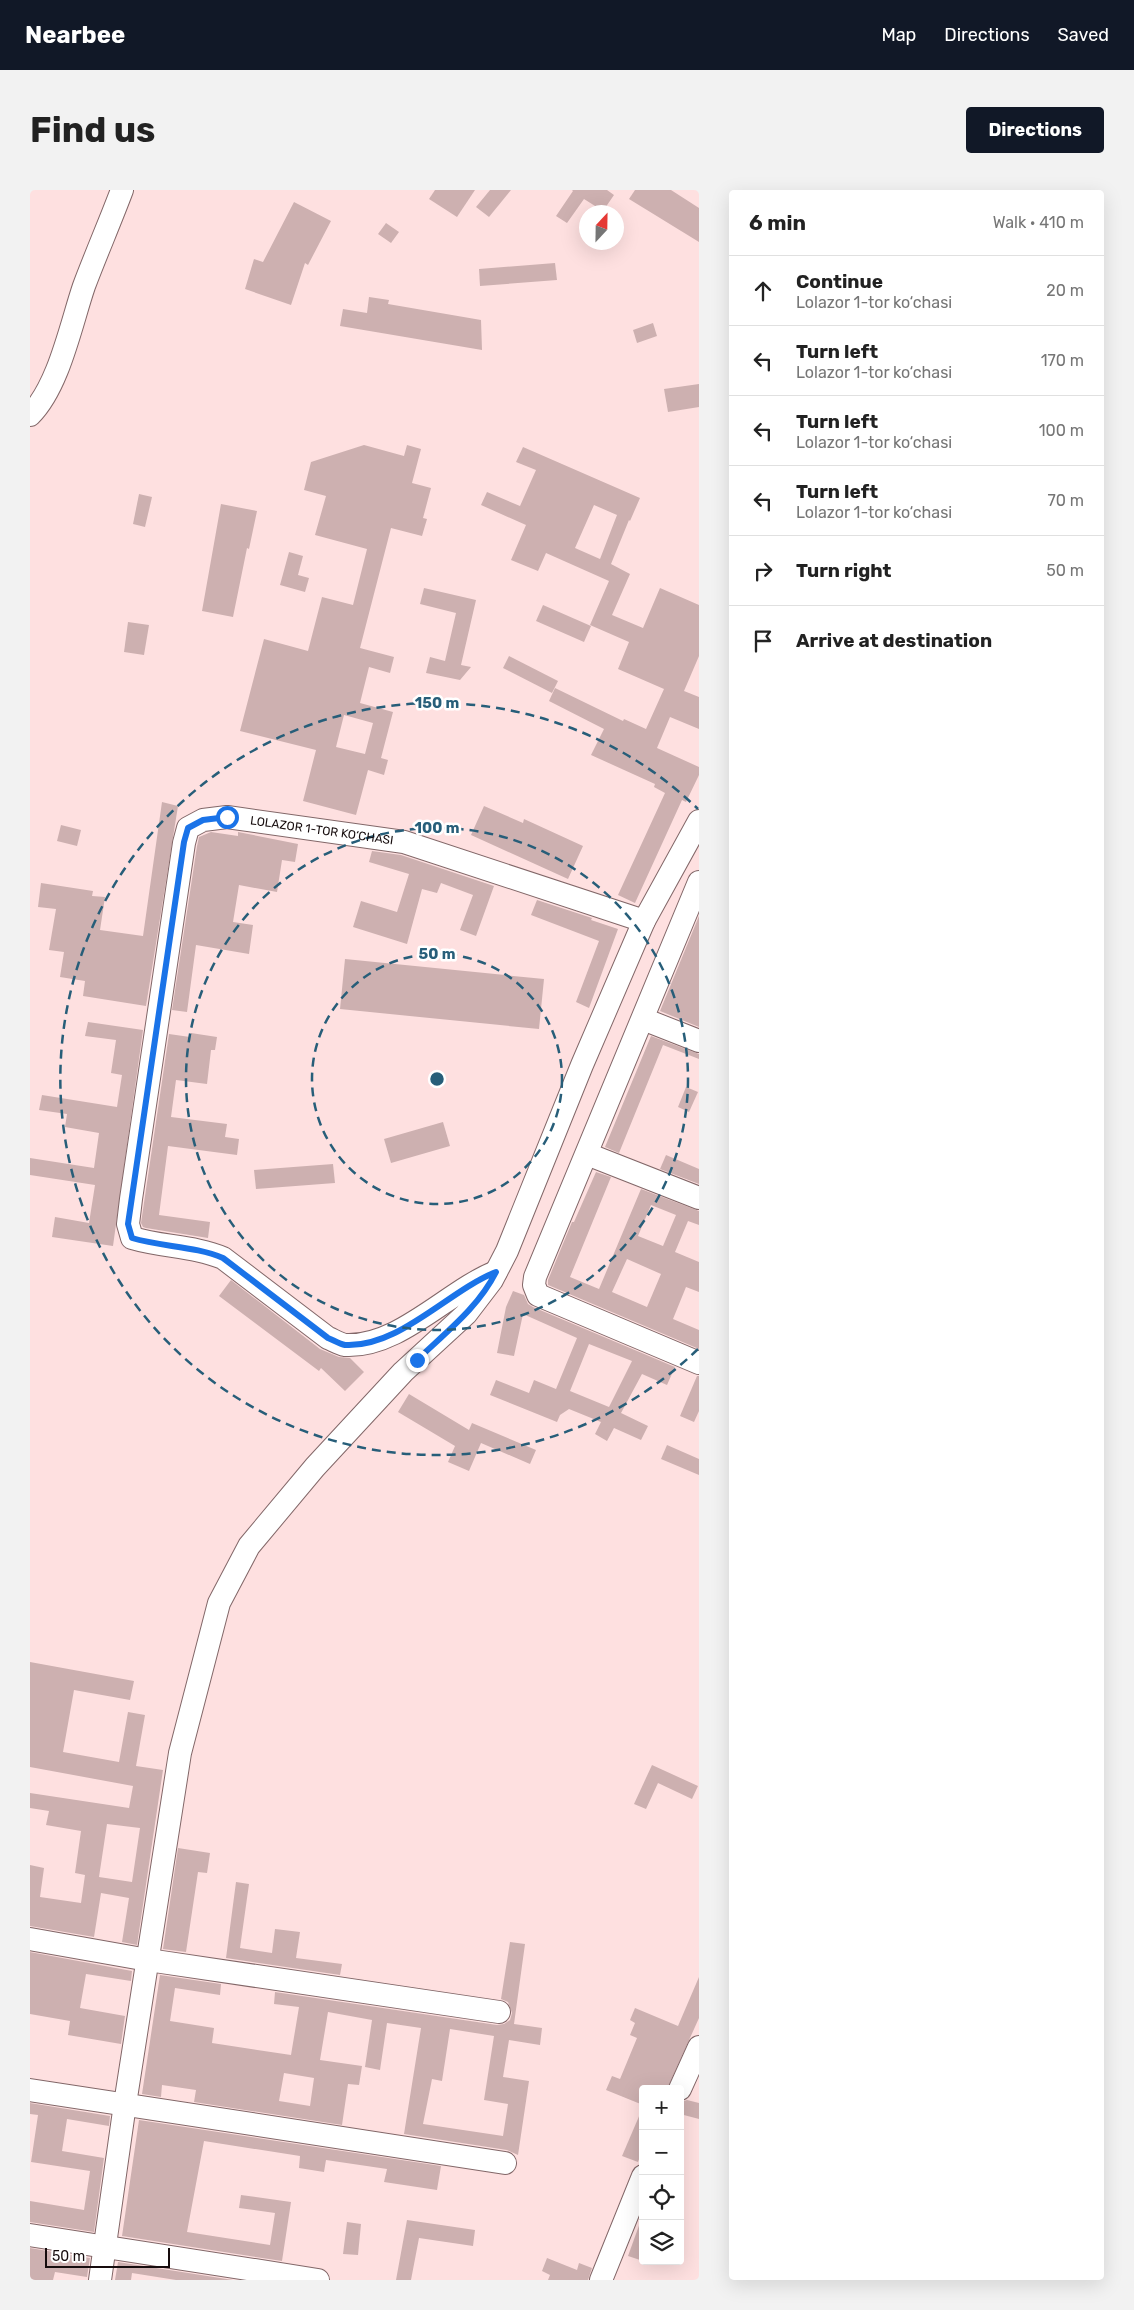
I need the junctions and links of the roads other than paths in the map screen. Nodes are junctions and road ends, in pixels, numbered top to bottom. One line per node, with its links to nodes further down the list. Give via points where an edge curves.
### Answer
1 (122, 190): 2 (street, via 84,287 62,357 44,395)
2 (30, 415)
3 (699, 821): 5 (street)
4 (699, 882): 6 (street)
5 (644, 921): 10 (street); 10 (street, LOLAZOR 1-TOR KO‘CHASI, via 404,842 227,817 203,820 188,828 130,1208 128,1224 132,1238 208,1252 223,1258 328,1338 344,1345 371,1342 411,1325 464,1288)
6 (643, 1019): 7 (street); 8 (street)
7 (699, 1041)
8 (587, 1154): 9 (street); 11 (street, via 535,1277 538,1295)
9 (699, 1198)
10 (496, 1272): 13 (street, via 466,1314 403,1372 249,1546 219,1603 180,1753)
11 (699, 1363)
12 (30, 1940): 13 (street)
13 (148, 1960): 14 (street); 18 (street)
14 (499, 2012)
15 (699, 2047): 16 (street)
16 (682, 2085)
17 (30, 2090): 18 (street)
18 (125, 2104): 19 (street); 22 (street)
19 (505, 2163)
20 (639, 2186): 25 (street)
21 (30, 2235): 22 (street)
22 (106, 2248): 23 (street); 24 (street)
23 (100, 2280)
24 (318, 2280)
25 (601, 2280)

